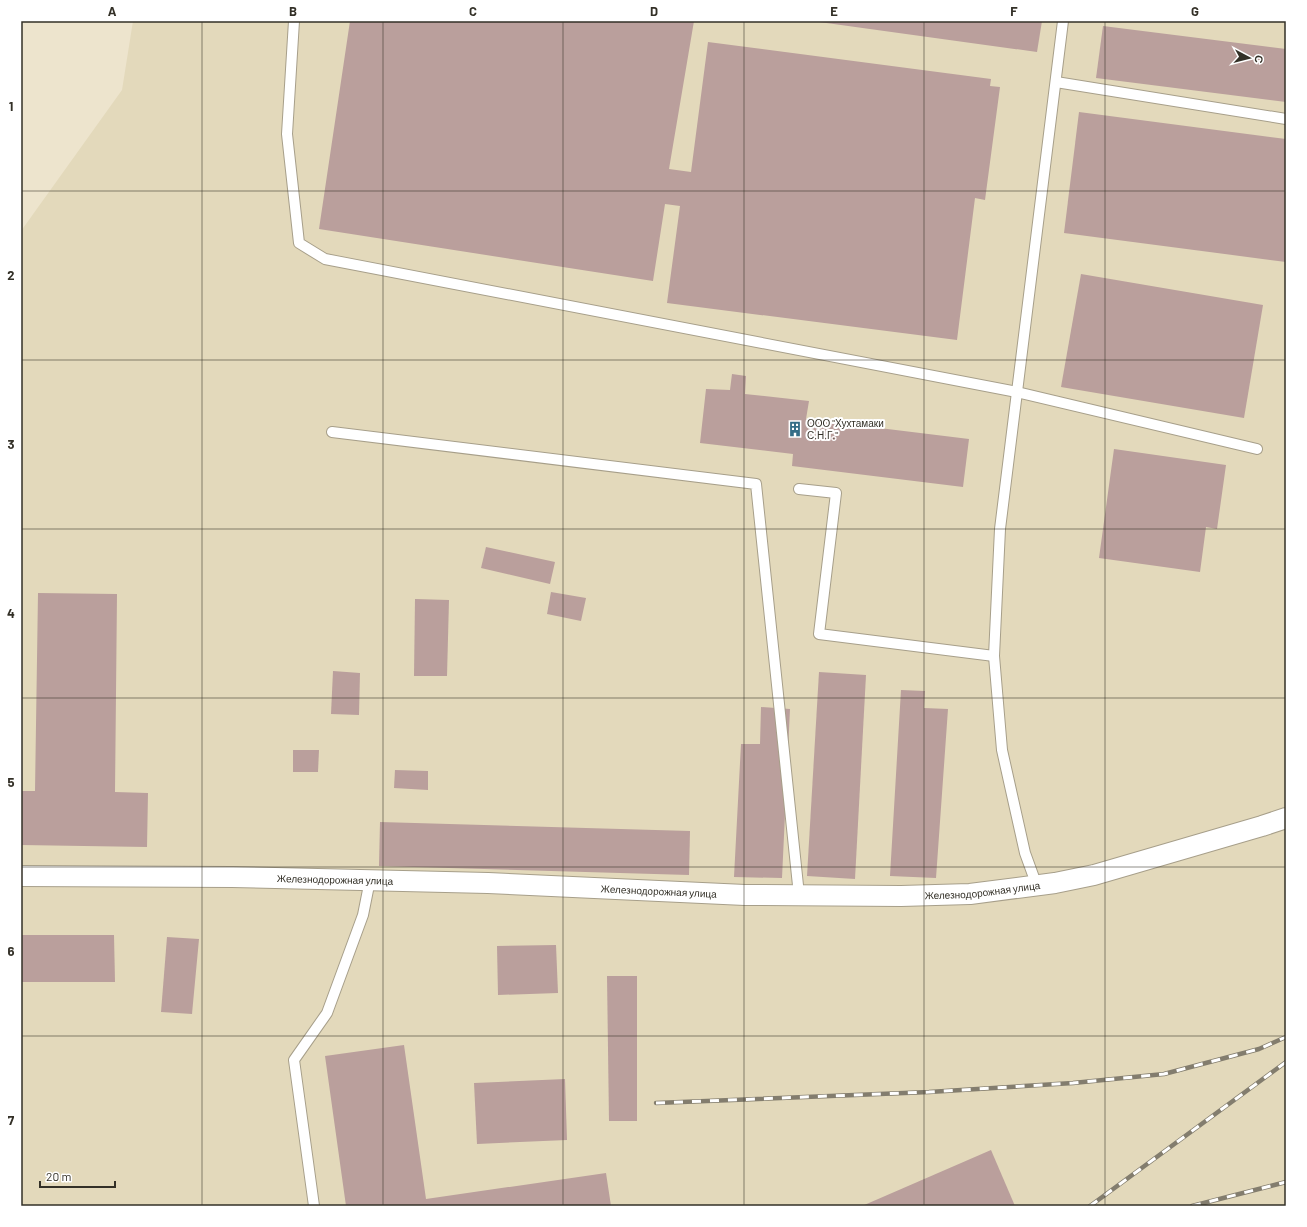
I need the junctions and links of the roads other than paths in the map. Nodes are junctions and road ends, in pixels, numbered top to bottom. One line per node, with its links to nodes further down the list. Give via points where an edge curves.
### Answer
1 (294, 21): 5 (lane, via 287,134 299,243 325,259)
2 (1063, 21): 3 (lane)
3 (1056, 82): 4 (lane); 5 (lane)
4 (1286, 119)
5 (1017, 392): 7 (lane); 9 (lane, via 1000,529)
6 (332, 432): 14 (lane, via 756,484)
7 (1257, 449)
8 (799, 489): 9 (lane, via 836,493 819,634)
9 (994, 656): 13 (lane, via 1002,750 1024,853)
10 (1286, 818): 13 (street, Железнодорожная улица, via 1094,875)
11 (21, 876): 12 (street, Железнодорожная улица)
12 (370, 880): 14 (street, Железнодорожная улица); 15 (lane, via 363,914 327,1012 294,1060)
13 (1036, 886): 14 (street, Железнодорожная улица, via 970,894)
14 (799, 895)
15 (314, 1206)

